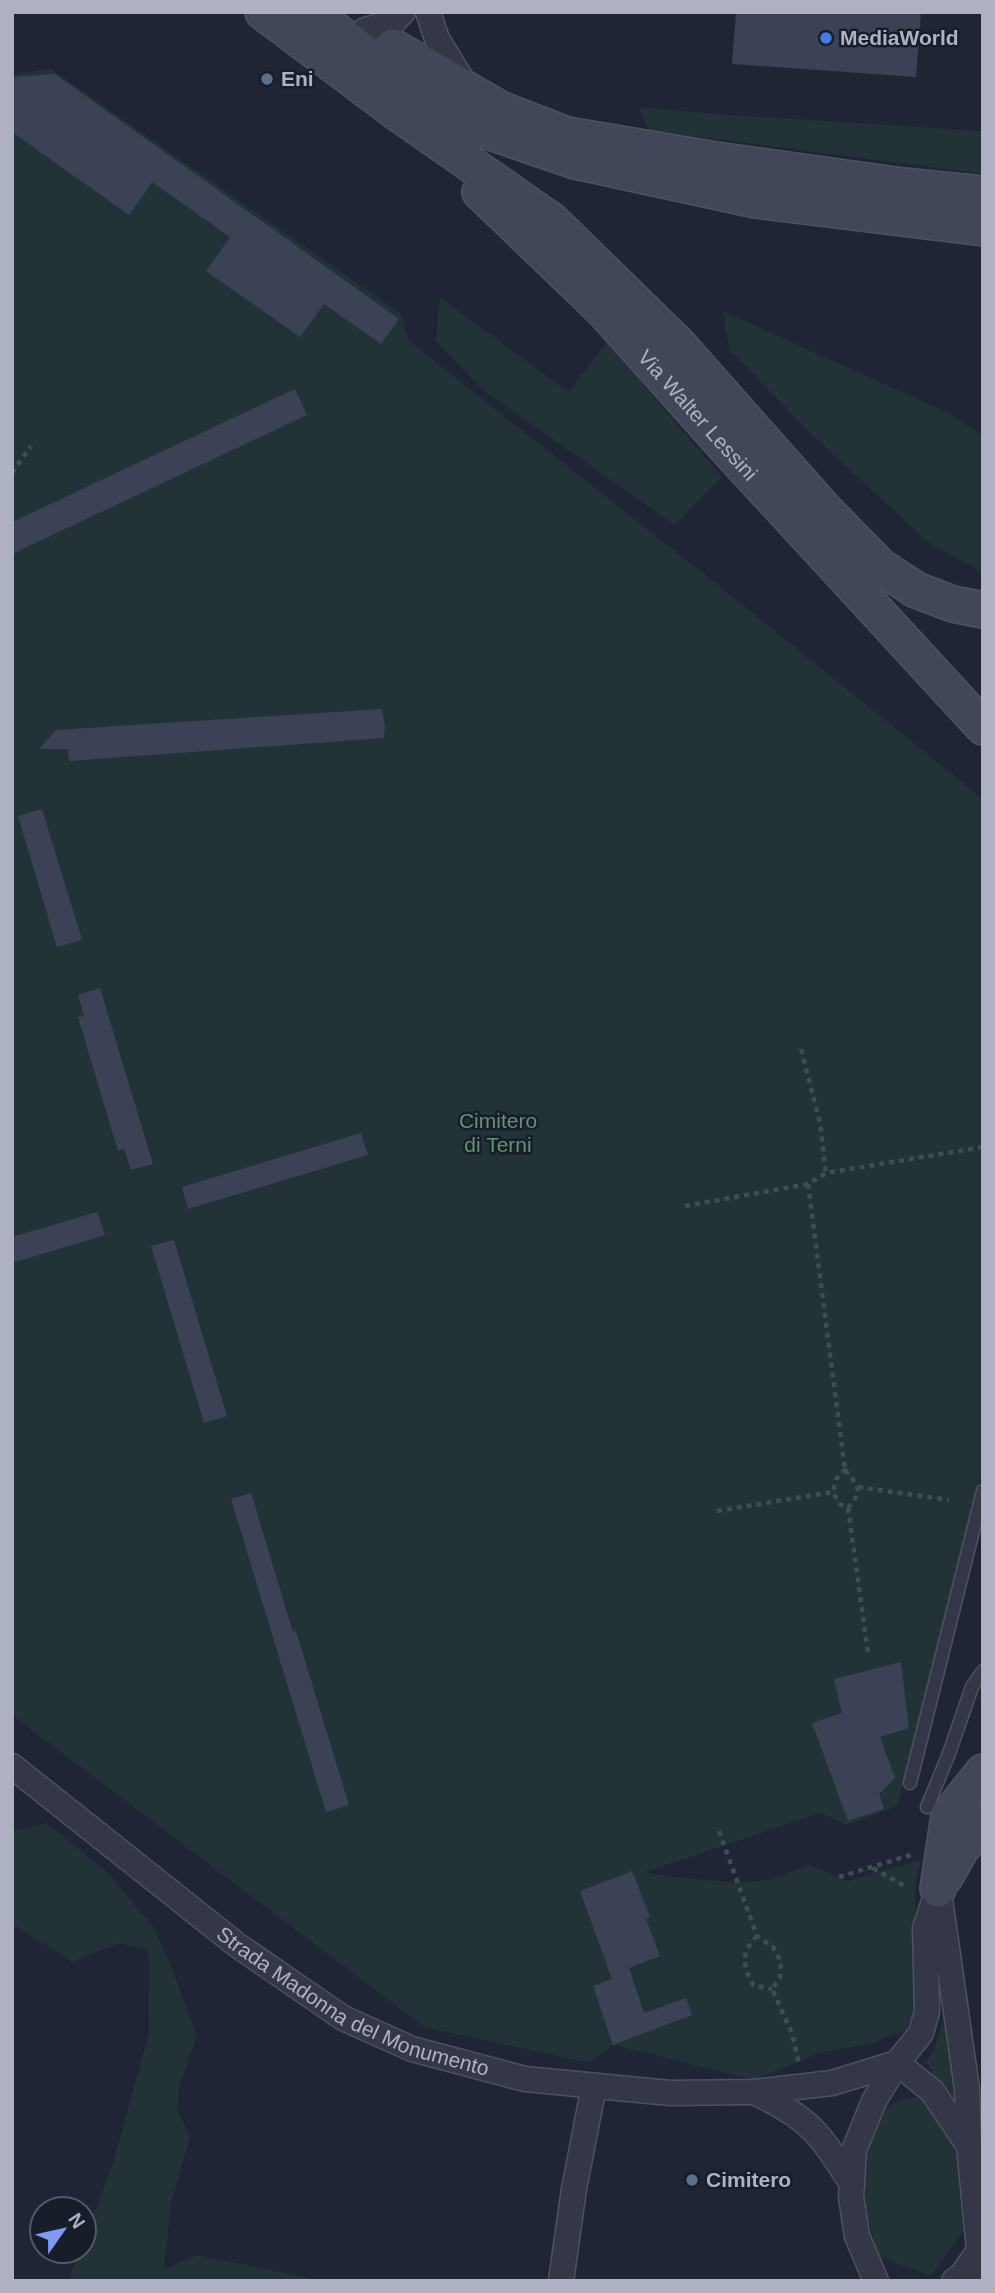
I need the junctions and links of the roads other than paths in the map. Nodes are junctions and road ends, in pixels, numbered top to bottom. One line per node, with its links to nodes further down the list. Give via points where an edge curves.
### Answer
1 (263, 12): 8 (main road, Via Walter Lessini)
2 (313, 12): 10 (main road, via 464,123 575,161 755,200)
3 (334, 12): 6 (main road)
4 (403, 12): 6 (street, via 393,22)
5 (428, 12): 7 (street, via 437,38)
6 (365, 30): 7 (main road)
7 (469, 92): 9 (main road, via 567,135 903,187)
8 (399, 114): 11 (main road, Via Walter Lessini, via 552,221 678,344 881,567 916,590); 12 (main road, Via Walter Lessini, via 604,311)
9 (983, 194)
10 (983, 228)
11 (983, 610)
12 (983, 727)
13 (983, 1491): 17 (lane)
14 (983, 1671): 18 (lane, via 972,1688)
15 (12, 1766): 22 (street, Strada Madonna del Monumento, via 237,1945 344,2018 412,2049 524,2079)
16 (983, 1772): 20 (main road, via 949,1815)
17 (910, 1783)
18 (927, 1807)
19 (983, 1823): 20 (main road, via 961,1849)
20 (938, 1889): 21 (street, via 925,1928 927,2012 921,2033); 24 (street, via 967,2089)
21 (897, 2063): 23 (street, Strada Madonna del Monumento, via 832,2083); 24 (street, via 932,2091); 25 (street, via 874,2101 854,2150)
22 (594, 2085): 23 (street, Strada Madonna del Monumento, via 670,2093); 27 (street)
23 (753, 2092): 25 (street, Strada Madonna del Monumento, via 786,2107 813,2127)
24 (969, 2146): 26 (street)
25 (852, 2184): 28 (street, via 857,2236)
26 (979, 2249): 29 (street); 30 (street)
27 (561, 2281)
28 (876, 2281)
29 (954, 2281)
30 (982, 2281)

